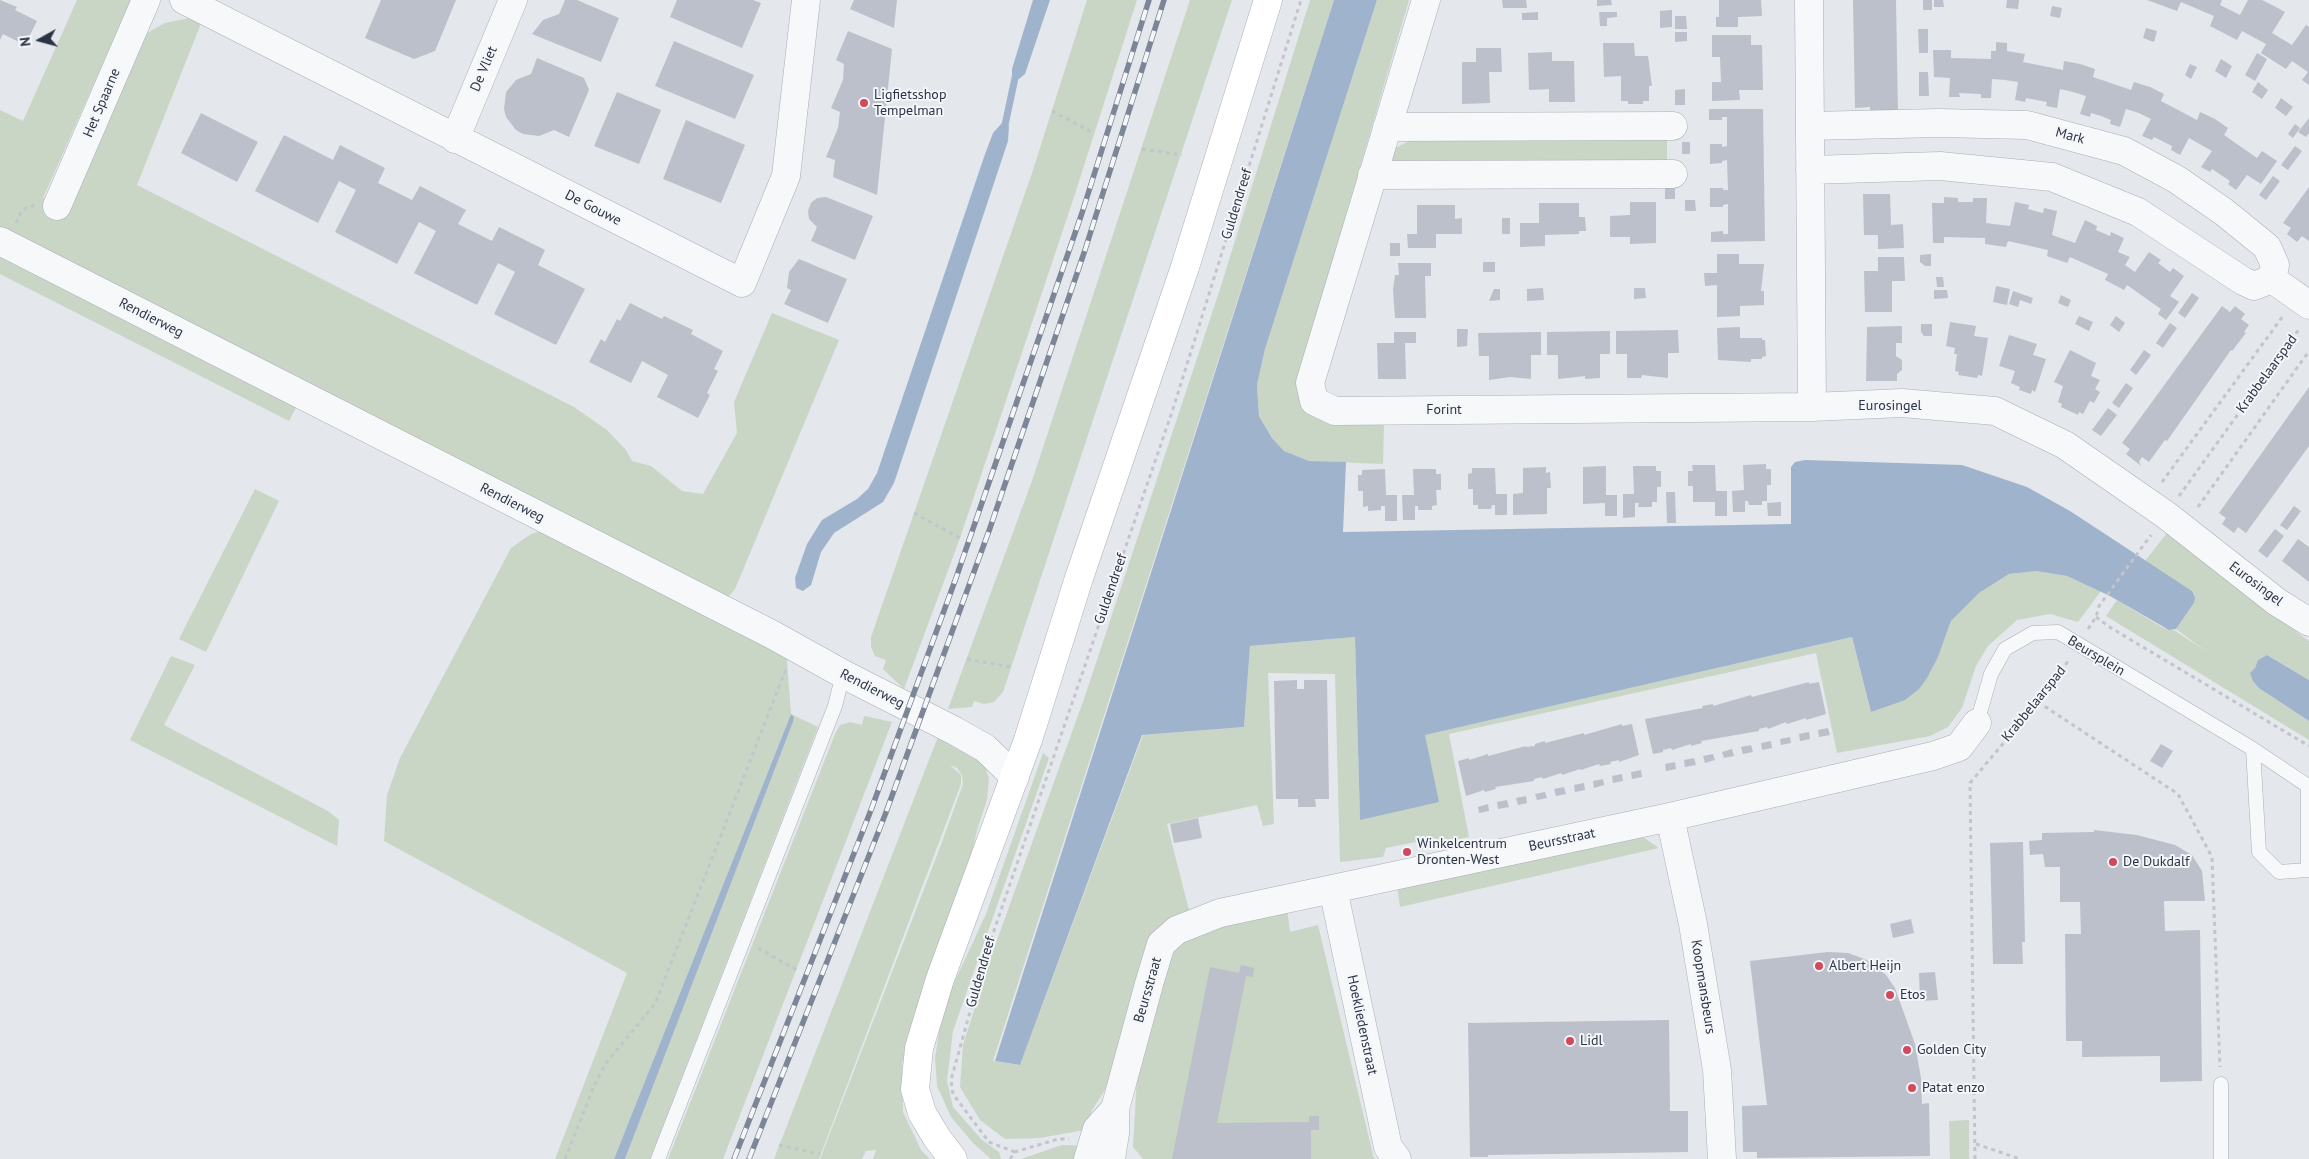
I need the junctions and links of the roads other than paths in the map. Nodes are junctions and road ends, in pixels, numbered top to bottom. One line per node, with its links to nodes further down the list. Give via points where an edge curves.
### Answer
1 (146, 0): 15 (street, Het Spaarne)
2 (184, 0): 11 (street, De Gouwe)
3 (513, 0): 11 (street, De Vliet)
4 (806, 0): 11 (street, De Gouwe, via 786,176 742,283)
5 (1268, 0): 24 (street, via 1185,267 1078,578)
6 (1426, 0): 10 (street, Forint)
7 (1809, 0): 9 (street)
8 (1673, 126): 10 (street)
9 (1810, 126): 12 (street); 17 (street, Mark, via 2027,125 2124,151 2176,179 2267,247 2275,265)
10 (1387, 127): 14 (street, Forint)
11 (455, 139)
12 (1810, 170): 17 (street, via 1940,166 2052,177 2138,212 2243,281 2254,286); 19 (street)
13 (1673, 174): 14 (street)
14 (1372, 175): 19 (street, Forint, via 1310,382 1314,401 1335,411)
15 (58, 206)
16 (3, 242): 21 (street, Rendierweg)
17 (2272, 280): 18 (street)
18 (2303, 308)
19 (1812, 408): 20 (street, Eurosingel, via 1902,403 1995,411 2065,444 2165,515 2277,602)
20 (2309, 622)
21 (843, 674): 24 (street, Rendierweg, via 985,748); 29 (lane, via 835,706)
22 (1977, 723): 23 (lane, Beursplein, via 1992,674 2005,649 2033,633 2058,632); 25 (street, Beursstraat, via 1959,747 1933,756)
23 (2253, 749): 23 (lane, Beursplein, via 2259,852 2279,872 2308,870 2308,786)
24 (1015, 777): 30 (street, via 940,979 919,1048 916,1089 922,1114)
25 (1670, 816): 26 (street, Beursstraat); 34 (street, Koopmansbeurs, via 1693,924 1717,1070)
26 (1333, 889): 28 (street, Beursstraat, via 1220,913 1177,930 1161,944); 33 (street, Hoekliedenstraat, via 1388,1147)
27 (2221, 1084): 35 (lane)
28 (1115, 1109): 31 (street, Beursstraat, via 1097,1129); 32 (street, Beursstraat)
29 (658, 1159)
30 (953, 1159)
31 (1088, 1159)
32 (1111, 1159)
33 (1397, 1159)
34 (1722, 1159)
35 (2221, 1159)

